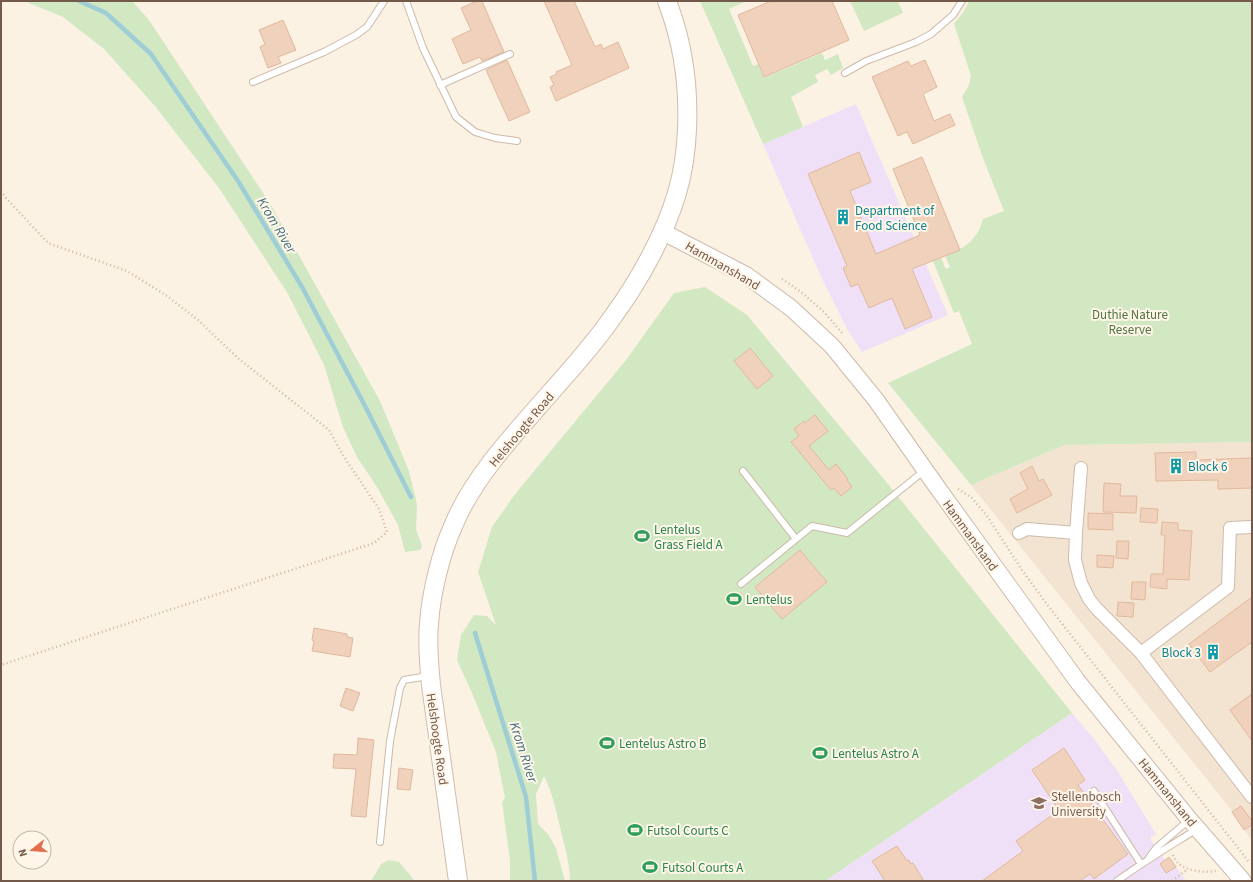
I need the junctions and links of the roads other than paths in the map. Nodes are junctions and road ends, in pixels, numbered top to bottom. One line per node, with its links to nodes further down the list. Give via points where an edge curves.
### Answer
1 (384, 1): 7 (lane, via 367,27 356,35 324,52)
2 (406, 1): 8 (lane)
3 (667, 1): 10 (main road, Helshoogte Road, via 684,61 687,104 683,166 677,193)
4 (962, 1): 6 (lane, via 953,15 931,34 866,61)
5 (510, 54): 8 (lane)
6 (845, 73)
7 (253, 82)
8 (440, 85): 9 (lane, via 456,117 465,125 480,134)
9 (517, 142)
10 (663, 232): 12 (street, Hammanshand, via 746,275 791,308 832,346 876,400); 20 (main road, Helshoogte Road, via 614,316 492,462 467,498 444,550 433,593 429,623)
11 (1081, 468): 16 (street)
12 (925, 470): 17 (lane, via 847,533 812,526); 23 (street, Hammanshand, via 1078,682)
13 (743, 471): 17 (lane)
14 (1252, 527): 19 (street, via 1230,528 1228,587)
15 (1019, 533): 16 (street, via 1027,529)
16 (1076, 533): 19 (street, via 1075,560 1080,583 1096,608)
17 (796, 539): 18 (lane)
18 (741, 584)
19 (1141, 653): 22 (street)
20 (430, 676): 24 (lane, via 404,680 400,688 390,741); 27 (main road, Helshoogte Road)
21 (1094, 791): 26 (lane)
22 (1252, 797)
23 (1193, 824): 25 (lane, via 1160,853); 25 (lane, via 1156,848); 29 (street, Hammanshand)
24 (380, 842)
25 (1149, 858): 26 (lane)
26 (1141, 864): 28 (lane)
27 (458, 881)
28 (1117, 881)
29 (1243, 881)

